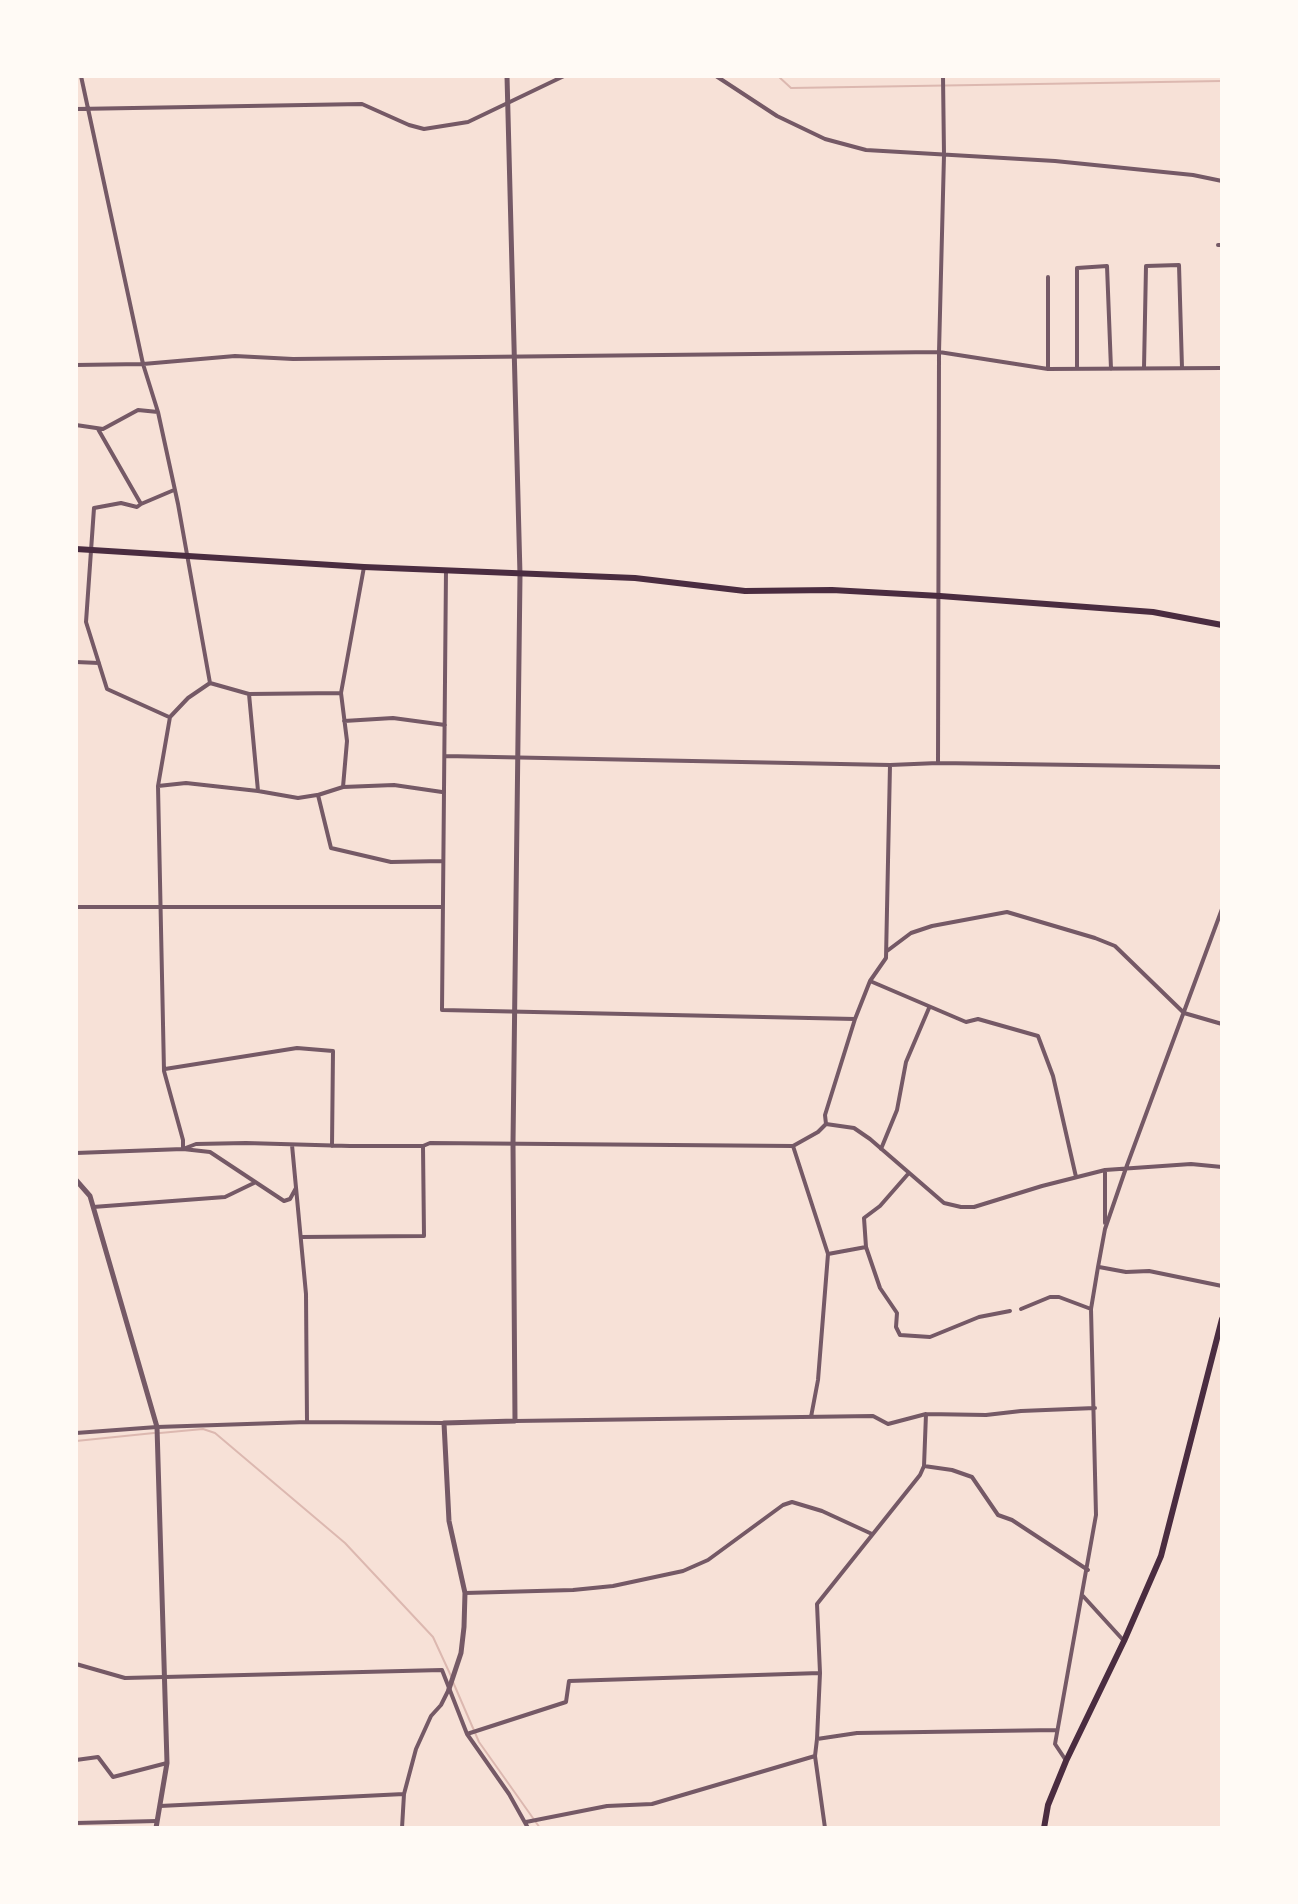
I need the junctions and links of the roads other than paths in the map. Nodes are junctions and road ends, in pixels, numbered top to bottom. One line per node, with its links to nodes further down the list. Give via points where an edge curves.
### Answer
1 (81, 76): 8 (street)
2 (507, 76): 6 (street)
3 (564, 76): 6 (street)
4 (716, 76): 9 (street, via 777,116 825,139 866,150)
5 (943, 76): 9 (street)
6 (508, 103): 8 (street, via 468,122 424,129 362,104); 13 (street)
7 (76, 109): 8 (street)
8 (88, 109): 14 (street)
9 (944, 155): 10 (street, via 1080,163); 12 (street)
10 (1222, 181)
11 (1048, 277): 19 (street)
12 (939, 352): 13 (street); 19 (street); 33 (street)
13 (516, 356): 14 (street, via 235,356); 32 (street)
14 (143, 364): 15 (street); 22 (street)
15 (76, 365)
16 (1144, 368): 17 (street); 17 (street, via 1146,266 1179,265); 21 (street)
17 (1182, 368): 18 (street)
18 (1222, 368)
19 (1048, 369): 20 (street)
20 (1077, 369): 21 (street); 21 (street, via 1077,268 1107,266)
21 (1111, 369)
22 (158, 412): 24 (street, via 138,410); 25 (street)
23 (76, 425): 24 (street)
24 (98, 429): 26 (street)
25 (174, 490): 26 (street); 29 (street)
26 (141, 504): 28 (street, via 94,508)
27 (76, 549): 28 (main road)
28 (93, 550): 29 (main road); 36 (street, via 86,622)
29 (187, 556): 30 (main road); 37 (street)
30 (364, 567): 31 (main road); 38 (street)
31 (446, 570): 32 (main road); 42 (street)
32 (520, 575): 33 (main road, via 635,578 745,591); 44 (street)
33 (940, 596): 34 (main road, via 1153,612); 45 (street)
34 (1222, 625)
35 (76, 662): 36 (street)
36 (99, 663): 40 (street, via 107,689)
37 (210, 683): 39 (street); 40 (street)
38 (341, 693): 39 (street); 41 (street)
39 (249, 694): 50 (street)
40 (170, 717): 48 (street)
41 (344, 721): 42 (street, via 393,718); 49 (street)
42 (445, 725): 43 (street)
43 (445, 756): 44 (street); 51 (street)
44 (519, 758): 46 (street); 61 (street)
45 (938, 763): 46 (street); 47 (street)
46 (890, 765): 58 (street)
47 (1222, 767)
48 (158, 786): 50 (street, via 186,783); 56 (street)
49 (343, 787): 51 (street, via 394,785); 52 (street)
50 (258, 791): 52 (street, via 298,798)
51 (442, 792): 53 (street)
52 (318, 795): 53 (street, via 331,848 391,862)
53 (443, 861): 55 (street)
54 (76, 907): 56 (street)
55 (443, 907): 56 (street); 61 (street, via 442,1010)
56 (160, 908): 65 (street)
57 (1222, 909): 62 (street)
58 (887, 951): 59 (street); 62 (street, via 911,933 932,926 1007,912 1115,946)
59 (870, 981): 60 (street); 63 (street)
60 (929, 1008): 73 (street, via 906,1062 897,1110); 79 (street, via 966,1022 978,1019 1038,1036 1053,1076)
61 (515, 1012): 63 (street); 67 (street)
62 (1184, 1013): 64 (street); 76 (street)
63 (855, 1019): 66 (street)
64 (1222, 1024)
65 (164, 1069): 69 (street, via 297,1048 333,1051); 72 (street)
66 (826, 1124): 71 (street); 73 (street, via 854,1128)
67 (513, 1143): 70 (street); 71 (street); 97 (street)
68 (292, 1145): 69 (street); 72 (street, via 196,1144); 82 (street)
69 (332, 1146): 70 (street)
70 (423, 1146): 85 (street, via 424,1236)
71 (793, 1146): 87 (street)
72 (183, 1149): 74 (street); 81 (street, via 210,1152)
73 (881, 1149): 78 (street)
74 (76, 1153)
75 (1222, 1167): 76 (street)
76 (1126, 1168): 77 (street); 84 (street)
77 (1105, 1170): 79 (street); 84 (street)
78 (908, 1174): 79 (street, via 944,1203 961,1207); 86 (street, via 864,1218)
79 (1076, 1177)
80 (76, 1180): 83 (street)
81 (255, 1182): 82 (street, via 284,1201); 83 (street, via 225,1197)
82 (296, 1187): 85 (street)
83 (93, 1207): 100 (street)
84 (1105, 1229): 88 (street)
85 (301, 1237): 98 (street)
86 (866, 1247): 87 (street); 92 (street, via 880,1288 897,1313 900,1335 930,1337)
87 (828, 1254): 96 (street)
88 (1098, 1267): 89 (street); 91 (street)
89 (1222, 1286)
90 (1021, 1309): 91 (street, via 1050,1297)
91 (1091, 1309): 94 (street)
92 (1010, 1311)
93 (1222, 1319): 107 (main road, via 1161,1556)
94 (1095, 1408): 95 (street); 104 (street, via 1096,1515)
95 (926, 1414): 96 (street, via 888,1424 873,1416); 102 (street)
96 (811, 1417): 97 (street)
97 (515, 1421): 99 (street)
98 (307, 1422): 99 (street); 100 (street)
99 (444, 1423): 105 (street, via 449,1521)
100 (157, 1427): 101 (street); 110 (street)
101 (76, 1433)
102 (924, 1466): 103 (street); 104 (street, via 972,1477 998,1515)
103 (872, 1534): 105 (street, via 792,1502 708,1560 683,1571 613,1586); 109 (street, via 817,1604)
104 (1088, 1570): 106 (street)
105 (465, 1593): 111 (street, via 461,1653)
106 (1083, 1596): 107 (street); 112 (street)
107 (1124, 1641): 117 (main road)
108 (76, 1664): 110 (street, via 125,1678)
109 (820, 1673): 113 (street, via 569,1681 566,1702); 114 (street)
110 (166, 1676): 111 (street, via 442,1670); 118 (street)
111 (449, 1689): 113 (street); 119 (street, via 416,1749)
112 (1057, 1730): 114 (street, via 857,1733); 117 (street, via 1055,1744)
113 (467, 1734): 122 (street)
114 (817, 1739): 115 (street)
115 (815, 1756): 122 (street, via 652,1804 607,1806); 127 (street)
116 (76, 1760): 118 (street, via 98,1757 113,1777)
117 (1066, 1761): 128 (main road)
118 (167, 1763): 120 (street)
119 (404, 1794): 120 (street); 125 (street)
120 (160, 1806): 121 (street)
121 (157, 1821): 123 (street); 124 (street)
122 (526, 1822): 126 (street)
123 (76, 1823)
124 (156, 1828)
125 (402, 1828)
126 (528, 1828)
127 (825, 1828)
128 (1044, 1828)

